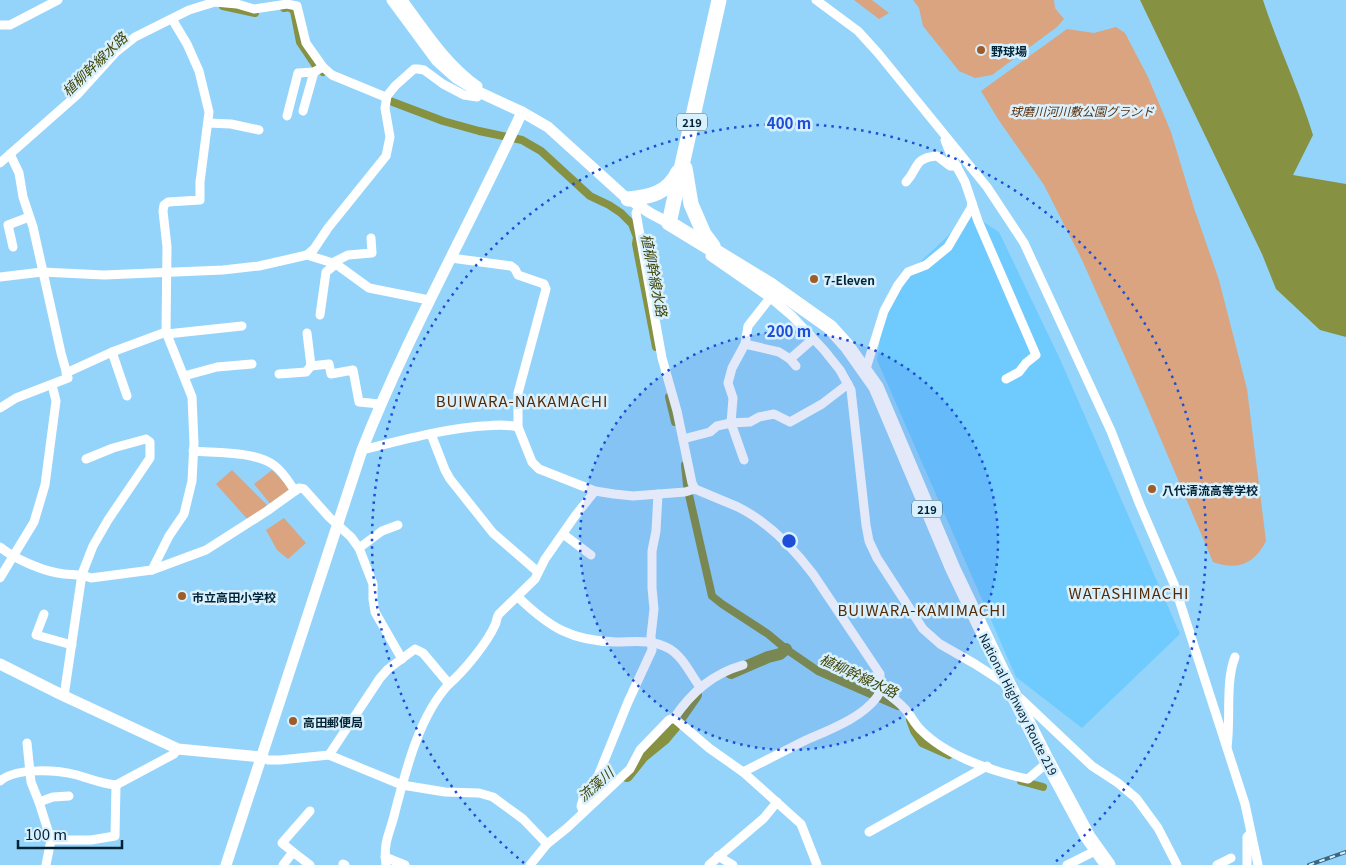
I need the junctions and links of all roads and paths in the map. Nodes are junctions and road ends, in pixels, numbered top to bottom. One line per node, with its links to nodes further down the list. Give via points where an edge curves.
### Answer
1 (58, 0): 8 (street, via 10,25)
2 (392, 0): 10 (street, via 437,61 456,78)
3 (403, 0): 12 (street, via 456,69)
4 (719, 0): 20 (highway, 219)
5 (816, 0): 18 (street, via 858,31)
6 (215, 1): 7 (street, via 189,10); 9 (street, via 254,9 288,4 297,6 306,43)
7 (173, 21): 16 (street, via 199,71); 19 (street, via 125,43 77,95)
8 (0, 25)
9 (319, 70): 11 (street); 13 (street); 15 (street, via 298,73)
10 (481, 93): 11 (street, via 477,97 464,95 418,69); 12 (street)
11 (387, 96): 31 (street, via 390,137 386,156)
12 (498, 100): 14 (street)
13 (303, 111)
14 (522, 112): 24 (street, via 548,127); 32 (street)
15 (287, 116)
16 (208, 123): 17 (street); 35 (street, via 200,200 168,202 162,211)
17 (259, 130)
18 (941, 130): 22 (street); 97 (street, via 987,187 1024,243 1082,368 1174,584)
19 (11, 156): 21 (street); 26 (street, via 19,173)
20 (683, 162): 24 (highway, via 671,184 659,193); 27 (highway, 219); 30 (highway, via 691,204 704,234)
21 (0, 163)
22 (957, 166): 23 (street, via 950,166 937,156 928,157 919,161); 25 (street)
23 (906, 182)
24 (634, 203): 27 (street); 61 (street, via 654,322)
25 (972, 203): 48 (street, via 948,247 926,265 908,272 898,285 884,311); 52 (street, via 1036,355)
26 (29, 217): 29 (street, via 8,225); 34 (street)
27 (669, 223): 30 (highway, National Highway Route 219 / 219); 37 (street, via 697,248)
28 (371, 238): 33 (street, via 372,253 348,255)
29 (13, 247)
30 (717, 252): 48 (highway, National Highway Route 219 / 219, via 796,302 830,328)
31 (307, 254): 33 (street); 35 (street, via 240,269)
32 (450, 258): 38 (street); 59 (street, via 511,266 518,275 544,284 546,289 518,388)
33 (334, 264): 38 (street, via 369,288); 39 (street, via 326,272)
34 (42, 272): 35 (street, via 104,275); 36 (street); 49 (street)
35 (167, 272): 41 (street)
36 (0, 277)
37 (770, 298): 43 (street); 44 (street, via 748,326)
38 (429, 300): 56 (street)
39 (320, 315)
40 (242, 326): 41 (street)
41 (167, 333): 45 (street); 51 (street)
42 (307, 333): 47 (street)
43 (814, 339): 44 (street, via 793,362 779,352); 53 (street)
44 (745, 344): 58 (street, via 728,383 733,398)
45 (112, 352): 49 (street); 55 (street)
46 (252, 364): 51 (street, via 217,367)
47 (312, 366): 50 (street, via 306,372); 56 (street, via 329,364 331,374 353,370 359,402)
48 (865, 372): 90 (highway, National Highway Route 219 / 219, via 876,387 953,569)
49 (66, 373): 54 (street, via 68,378)
50 (279, 374)
51 (184, 376): 63 (street, via 192,397)
52 (1006, 379)
53 (848, 384): 58 (street, via 790,422 774,414 750,422); 90 (street, via 866,525 877,558 923,630 940,644)
54 (52, 385): 57 (street, via 16,398); 76 (street, via 56,401 45,485 34,522)
55 (127, 396)
56 (380, 404): 62 (street)
57 (0, 408)
58 (731, 423): 61 (street, via 717,426 701,436); 65 (street)
59 (518, 427): 60 (street, via 498,425); 68 (street, via 532,462 539,469)
60 (431, 434): 62 (street); 78 (street, via 450,479 493,533)
61 (683, 439): 66 (street)
62 (362, 450): 70 (street)
63 (193, 451): 67 (street, via 261,459 275,466); 77 (street, via 192,481 184,514)
64 (86, 459): 79 (street, via 146,439 150,442 150,458 108,520)
65 (744, 460)
66 (695, 489): 69 (street); 92 (street, via 740,508 769,527 801,559 880,674)
67 (295, 491): 70 (street, via 304,489); 77 (street, via 206,550)
68 (595, 491): 69 (street, via 633,496); 72 (street)
69 (658, 494): 83 (street, via 652,551)
70 (338, 523): 74 (street); 99 (street)
71 (398, 525): 74 (street, via 382,531)
72 (563, 534): 75 (street); 78 (street)
73 (0, 547): 76 (street)
74 (359, 548): 86 (street, via 373,584 375,612)
75 (591, 555)
76 (14, 557): 79 (street, via 49,571); 80 (street)
77 (152, 570): 79 (street, via 91,578)
78 (538, 572): 81 (street)
79 (82, 574): 84 (street)
80 (0, 578)
81 (518, 597): 83 (street, via 551,626 572,636); 89 (street, via 499,614 484,645)
82 (44, 614): 84 (street, via 36,635)
83 (652, 643): 91 (street, via 678,656); 111 (street, via 652,650 598,776 583,799)
84 (72, 645): 93 (street)
85 (1235, 657): 97 (street, via 1230,670)
86 (402, 659): 89 (street, via 419,650); 98 (street, via 380,678)
87 (0, 664): 93 (street)
88 (743, 665): 91 (street)
89 (450, 684): 106 (street, via 439,696 425,722)
90 (1010, 686): 100 (highway, National Highway Route 219 / 219); 132 (street, via 1092,766 1136,798 1158,828)
91 (700, 687): 94 (street)
92 (881, 689): 101 (street, via 906,710 921,731 943,748); 103 (street, via 866,707 834,729)
93 (64, 696): 96 (street)
94 (674, 718): 103 (street); 111 (street, via 640,750 630,769)
95 (27, 744): 102 (street)
96 (178, 749): 99 (street); 105 (street)
97 (1227, 750): 113 (street)
98 (329, 755): 99 (street, via 280,760); 106 (street)
99 (262, 758): 122 (street)
100 (1048, 762): 101 (street, via 1028,779); 116 (highway, National Highway Route 219 / 219, via 1088,838)
101 (987, 766): 112 (street)
102 (31, 772): 104 (street, via 11,774); 105 (street, via 66,773); 108 (street)
103 (743, 772): 109 (street)
104 (0, 781)
105 (116, 785): 114 (street, via 115,836)
106 (402, 785): 115 (street, via 493,797 523,819); 120 (street, via 386,840)
107 (69, 796): 108 (street)
108 (39, 802): 114 (street)
109 (777, 802): 118 (street, via 764,818); 129 (street, via 801,824)
110 (310, 811): 117 (street, via 282,843)
111 (583, 811): 115 (street)
112 (869, 832)
113 (1251, 833): 134 (street, via 1247,838); 135 (street)
114 (51, 840): 121 (street)
115 (547, 844): 126 (street)
116 (1098, 850): 130 (street); 131 (highway, National Highway Route 219 / 219)
117 (293, 852): 123 (street); 124 (street)
118 (718, 856): 127 (street); 128 (street)
119 (1231, 858): 133 (street)
120 (385, 861): 125 (street)
121 (46, 865)
122 (226, 865)
123 (283, 865)
124 (310, 865)
125 (405, 865)
126 (530, 865)
127 (708, 865)
128 (733, 865)
129 (817, 865)
130 (1067, 865)
131 (1108, 865)
132 (1178, 865)
133 (1217, 865)
134 (1247, 865)
135 (1258, 865)

